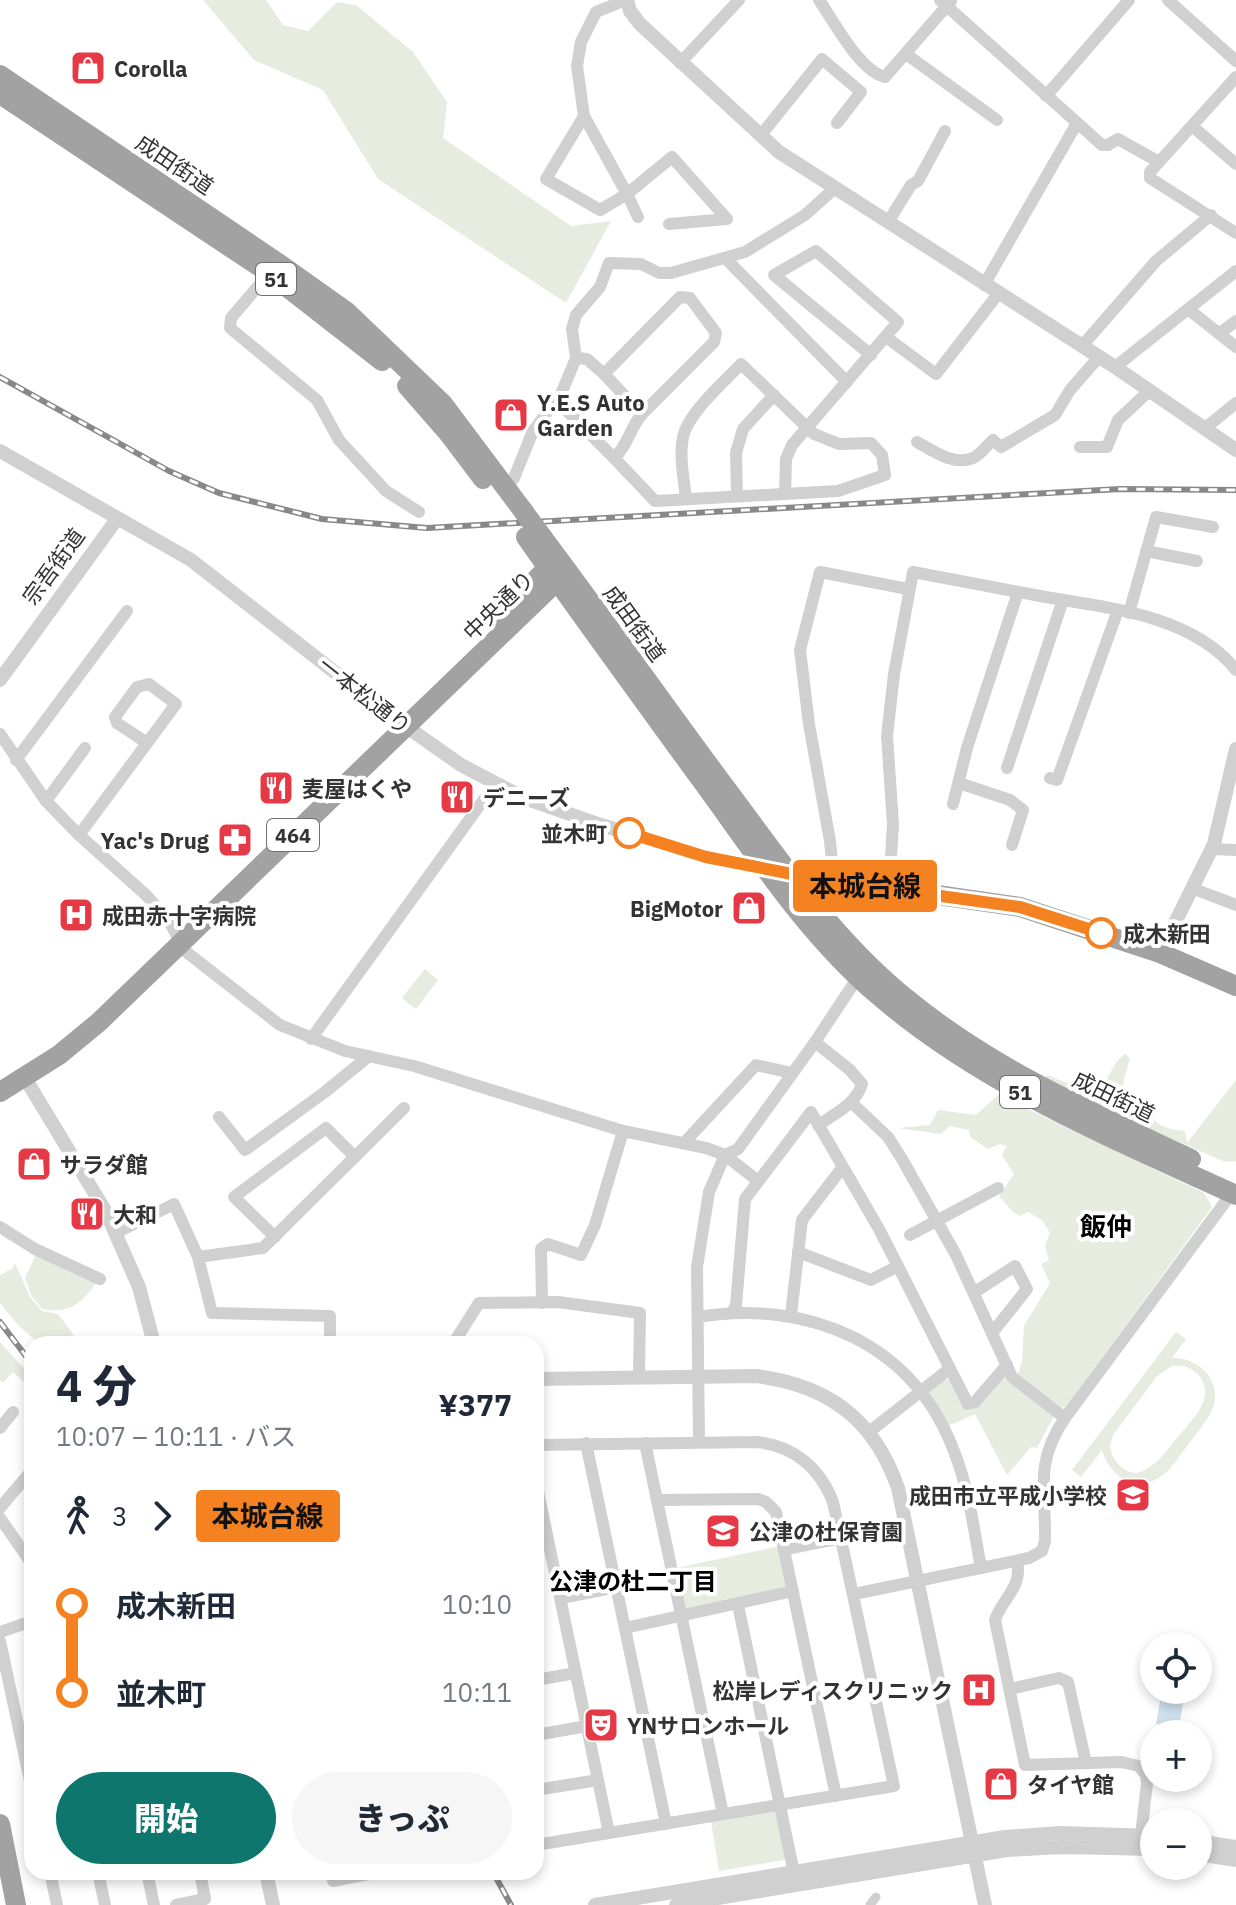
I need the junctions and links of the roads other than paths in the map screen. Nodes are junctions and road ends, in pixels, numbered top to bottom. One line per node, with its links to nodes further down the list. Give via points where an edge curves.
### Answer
1 (626, 0): 9 (street, via 640,24); 14 (street, via 596,12 581,42 577,66)
2 (739, 0): 9 (street)
3 (819, 0): 7 (street, via 876,75 885,77)
4 (1129, 0): 13 (street)
5 (1168, 0): 8 (street)
6 (946, 2): 7 (street); 13 (street)
7 (906, 54): 15 (street)
8 (1236, 61)
9 (680, 63): 20 (street)
10 (0, 75): 31 (highway, 成田街道 / 51)
11 (1236, 77): 18 (street)
12 (0, 94): 31 (highway, 成田街道 / 51)
13 (1046, 96): 17 (street)
14 (584, 116): 24 (street); 24 (street, via 546,179 600,210)
15 (997, 120)
16 (837, 123): 20 (street, via 861,92 822,59)
17 (1077, 123): 21 (street, via 1102,145 1118,139); 33 (street)
18 (1192, 126): 21 (street); 22 (street)
19 (945, 131): 27 (street)
20 (761, 135): 23 (street)
21 (1159, 162): 25 (street, via 1150,178)
22 (1236, 164)
23 (835, 188): 27 (street); 30 (street, via 805,215 745,252)
24 (627, 194): 26 (street); 28 (street, via 672,157 727,219)
25 (1211, 215): 29 (street); 39 (street, via 1156,261)
26 (638, 217)
27 (888, 222): 33 (street)
28 (669, 224)
29 (1236, 233)
30 (725, 258): 43 (street, via 671,273 641,264 609,263 600,287 576,315); 46 (street)
31 (273, 268): 59 (highway, 成田街道 / 51, via 347,312 411,371 465,430); 63 (street, via 231,318 230,328 317,400 339,440 386,491); 64 (highway, 成田街道 / 51, via 393,372)
32 (1236, 271): 35 (street)
33 (984, 285): 34 (street)
34 (998, 294): 38 (street, via 936,374); 39 (street)
35 (1188, 309): 37 (street); 44 (street)
36 (1236, 321): 37 (street)
37 (1220, 333): 40 (street)
38 (886, 337): 41 (street); 41 (street, via 898,322 816,251 774,275)
39 (1082, 346): 42 (street)
40 (1236, 347)
41 (871, 355): 46 (street)
42 (1099, 357): 44 (street); 54 (street, via 1055,415 1001,447 993,440 974,458 959,460)
43 (576, 358): 45 (street, via 587,359); 49 (street)
44 (1115, 367): 47 (street)
45 (604, 374): 51 (street); 51 (street, via 680,297 690,298 716,333 714,342)
46 (847, 382): 52 (street)
47 (1149, 391): 53 (street); 55 (street, via 1118,420 1107,447)
48 (774, 395): 52 (street); 61 (street, via 743,429 736,453); 62 (street, via 741,364 692,418 683,435)
49 (555, 403): 58 (street); 59 (street, via 533,431)
50 (1236, 403): 53 (street)
51 (642, 414): 58 (street)
52 (807, 427): 60 (street, via 786,459); 60 (street, via 839,444 871,443 882,455 885,475 838,491)
53 (1204, 429): 56 (street)
54 (917, 442)
55 (1080, 447)
56 (1236, 450)
57 (0, 451): 65 (street, 一本松通り)
58 (614, 458): 62 (street, via 655,501)
59 (506, 488): 64 (highway, 成田街道 / 51)
60 (785, 494): 61 (street)
61 (737, 496): 62 (street)
62 (686, 499)
63 (419, 512)
64 (516, 513): 69 (highway, 成田街道 / 51)
65 (117, 519): 76 (street, 宗吾街道); 77 (street, 一本松通り, via 217,578)
66 (1213, 527): 67 (street, via 1156,517)
67 (1146, 551): 68 (street); 74 (street)
68 (1197, 561)
69 (556, 571): 77 (highway, 中央通り / 464); 93 (highway, 成田街道 / 51); 94 (highway, 成田街道 / 51)
70 (908, 589): 71 (street, via 913,572); 95 (street, via 820,572 800,650); 96 (street, via 887,736 893,824)
71 (1018, 592): 72 (street); 85 (street)
72 (1063, 600): 74 (street); 83 (street)
73 (127, 611): 82 (street)
74 (1123, 611): 75 (street, via 1176,627 1211,645); 84 (street, via 1057,780)
75 (1236, 670)
76 (0, 680)
77 (400, 723): 86 (street, 一本松通り); 99 (highway, 中央通り / 464)
78 (0, 734): 82 (street)
79 (147, 743): 79 (street, via 176,704 149,684 137,687 115,717); 89 (street)
80 (85, 748): 87 (street)
81 (1236, 749): 91 (street)
82 (16, 760): 87 (street)
83 (1007, 768)
84 (1050, 778)
85 (959, 783): 88 (street); 90 (street, via 1010,800 1023,810)
86 (495, 784): 93 (street, 一本松通り, via 670,846); 103 (street)
87 (46, 801): 89 (street)
88 (953, 804)
89 (79, 835): 99 (street, via 146,895)
90 (1012, 845)
91 (1212, 849): 92 (street); 97 (street)
92 (1236, 850)
93 (764, 868): 94 (highway); 101 (highway, 成田街道 / 51)
94 (788, 873): 95 (highway); 121 (highway, 成田街道 / 51, via 870,965 937,1022 1061,1098)
95 (834, 882): 96 (highway)
96 (889, 889): 100 (highway, via 1020,907)
97 (1194, 889): 98 (street); 100 (street)
98 (1236, 905)
99 (177, 937): 103 (street, via 185,951 280,1025); 107 (highway, 中央通り / 464, via 49,1047); 108 (highway, 中央通り / 464, via 99,1022)
100 (1160, 953): 102 (highway)
101 (858, 977): 104 (street); 121 (highway, 成田街道 / 51, via 973,1065 1045,1106)
102 (1236, 986)
103 (311, 1039): 105 (street)
104 (815, 1042): 106 (street); 110 (street, via 862,1084)
105 (369, 1056): 112 (street, via 245,1150); 114 (street)
106 (792, 1073): 115 (street, via 756,1065); 116 (street, via 738,1149)
107 (0, 1077)
108 (25, 1078): 109 (highway, 中央通り / 464); 124 (street)
109 (0, 1092)
110 (851, 1102): 113 (street); 122 (street, via 888,1137)
111 (404, 1108): 117 (street)
112 (219, 1117)
113 (818, 1125): 118 (street); 119 (street, via 811,1112)
114 (623, 1131): 115 (street); 132 (street, via 581,1255 548,1244 541,1249)
115 (684, 1143): 116 (street)
116 (725, 1155): 119 (street); 135 (street, via 703,1218)
117 (355, 1157): 126 (street); 126 (street, via 326,1128 234,1197)
118 (842, 1168): 127 (street, via 802,1220); 129 (street)
119 (758, 1181): 133 (street, via 745,1199)
120 (998, 1188): 122 (street)
121 (1235, 1189): 147 (street)
122 (937, 1221): 125 (street); 131 (street)
123 (0, 1227): 130 (street)
124 (116, 1233): 128 (street, via 174,1204); 137 (street)
125 (910, 1235)
126 (275, 1237): 128 (street, via 263,1248)
127 (798, 1252): 129 (street, via 871,1280); 134 (street)
128 (198, 1257): 138 (street, via 212,1313 330,1316)
129 (898, 1266): 141 (street)
130 (100, 1279)
131 (975, 1292): 136 (street); 136 (street, via 1015,1266 1027,1289)
132 (542, 1303): 139 (street, via 479,1303); 143 (street, via 640,1313)
133 (733, 1311): 134 (street); 135 (street)
134 (791, 1315): 145 (street, via 864,1343)
135 (698, 1317): 142 (street)
136 (992, 1333): 140 (street)
137 (152, 1336)
138 (330, 1336)
139 (458, 1336)
140 (1007, 1365): 141 (street, via 968,1404); 147 (street, via 1012,1377)
141 (948, 1370): 145 (street)
142 (698, 1376): 143 (street); 149 (street, via 756,1376 806,1386 830,1398); 150 (street)
143 (639, 1377): 144 (street)
144 (544, 1379)
145 (921, 1392): 149 (street); 163 (street, via 955,1452)
146 (13, 1412): 148 (street)
147 (1065, 1418): 162 (street, via 1043,1469 1044,1547 1034,1557)
148 (0, 1428)
149 (869, 1432): 164 (street, via 898,1488)
150 (699, 1442): 152 (street); 159 (street, via 770,1443 794,1453 829,1489)
151 (586, 1443): 152 (street); 153 (street); 165 (street)
152 (645, 1443): 155 (street)
153 (544, 1445)
154 (24, 1480): 156 (street)
155 (657, 1500): 160 (street, via 763,1500 778,1516); 170 (street)
156 (0, 1508)
157 (0, 1518): 161 (street)
158 (544, 1519): 168 (street)
159 (841, 1538): 160 (street); 167 (street)
160 (786, 1549): 166 (street)
161 (24, 1552)
162 (1017, 1561): 163 (street); 177 (street, via 1013,1592 995,1620)
163 (981, 1568): 164 (street)
164 (918, 1582): 167 (street); 196 (street)
165 (617, 1587): 168 (street); 172 (street)
166 (793, 1591): 169 (street); 185 (street)
167 (854, 1594): 185 (street, via 894,1786)
168 (561, 1598): 175 (street)
169 (738, 1605): 170 (street); 186 (street)
170 (681, 1617): 172 (street); 188 (street)
171 (24, 1624): 173 (street)
172 (625, 1628): 190 (street)
173 (0, 1632)
174 (0, 1641): 178 (street)
175 (576, 1673): 176 (street); 179 (street)
176 (544, 1679)
177 (1010, 1689): 182 (street, via 1025,1765); 182 (street, via 1059,1678 1068,1682)
178 (6, 1701): 181 (street)
179 (587, 1726): 180 (street); 183 (street)
180 (544, 1734)
181 (24, 1759)
182 (1086, 1763): 187 (street, via 1133,1763 1144,1770)
183 (598, 1780): 184 (street); 191 (street)
184 (544, 1789)
185 (836, 1796): 186 (street)
186 (779, 1805): 188 (street); 201 (street)
187 (1147, 1808)
188 (723, 1814): 190 (street)
189 (0, 1824): 199 (highway)
190 (666, 1824): 191 (street)
191 (609, 1833): 194 (street)
192 (1140, 1835): 196 (street, via 1060,1833)
193 (1212, 1843): 195 (street)
194 (544, 1844)
195 (1236, 1847)
196 (975, 1849): 197 (street); 201 (street); 214 (street); 215 (street)
197 (1140, 1849)
198 (1212, 1856): 200 (street)
199 (3, 1857): 207 (highway)
200 (1236, 1860)
201 (794, 1873): 213 (street)
202 (52, 1880): 208 (street)
203 (100, 1880): 209 (street)
204 (149, 1880): 210 (street)
205 (201, 1880): 211 (street, via 205,1899)
206 (268, 1880): 212 (street)
207 (16, 1905)
208 (57, 1905)
209 (105, 1905)
210 (154, 1905)
211 (176, 1905)
212 (273, 1905)
213 (595, 1905)
214 (676, 1905)
215 (985, 1905)

